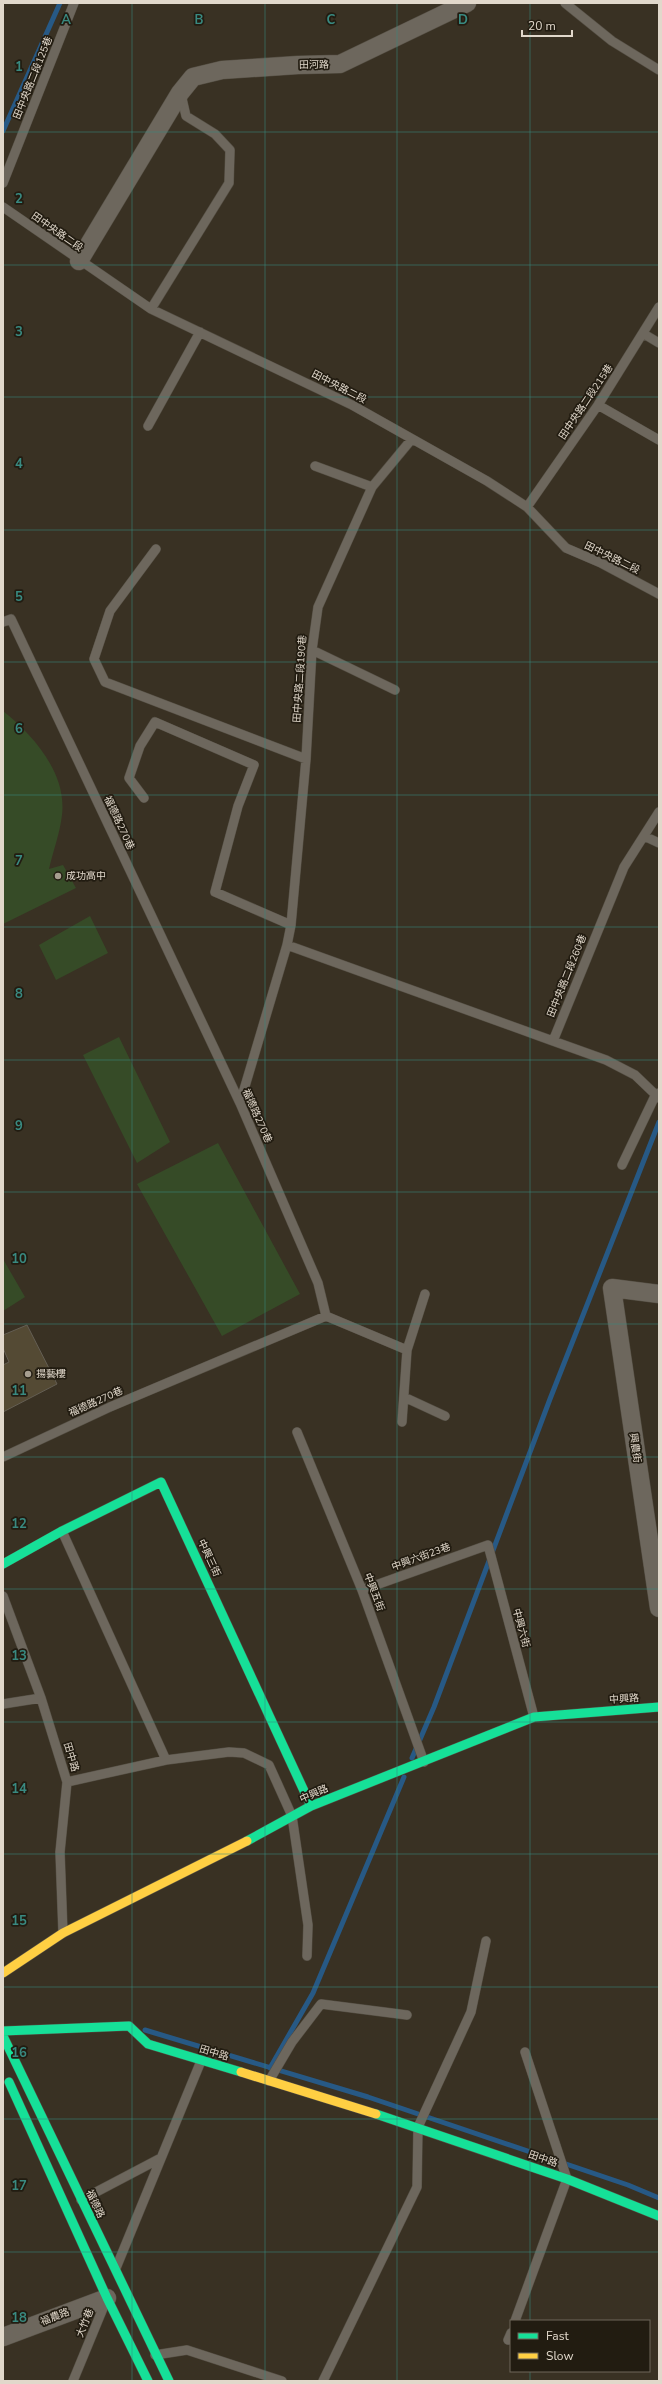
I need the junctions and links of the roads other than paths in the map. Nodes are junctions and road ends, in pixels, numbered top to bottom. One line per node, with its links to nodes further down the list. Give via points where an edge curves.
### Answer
1 (74, 3): 6 (lane, 田中央路二段125巷)
2 (467, 3): 5 (street, 田河路, via 340,64 222,70 193,77)
3 (565, 3): 4 (lane, via 612,40)
4 (659, 70)
5 (180, 93): 8 (street, 田河路); 10 (lane, via 186,116 215,134 230,150 229,183)
6 (3, 183)
7 (3, 207): 8 (lane, 田中央路二段)
8 (79, 261): 10 (lane, 田中央路二段)
9 (659, 307): 12 (lane, 田中央路二段215巷)
10 (151, 309): 11 (lane, 田中央路二段)
11 (200, 332): 15 (lane); 16 (lane, 田中央路二段, via 352,405)
12 (644, 334): 13 (lane); 14 (lane, 田中央路二段215巷)
13 (659, 344)
14 (598, 405): 17 (lane); 20 (lane, 田中央路二段215巷)
15 (148, 426)
16 (411, 440): 19 (lane, 田中央路二段190巷); 20 (lane, 田中央路二段, via 487,481)
17 (659, 440)
18 (315, 466): 19 (lane)
19 (372, 487): 24 (lane, 田中央路二段190巷, via 318,607)
20 (527, 507): 22 (lane, 田中央路二段, via 566,548 601,563)
21 (156, 549): 26 (lane, via 110,611 94,659 105,682)
22 (659, 594)
23 (3, 622): 35 (lane, 福德路270巷, via 11,619)
24 (312, 650): 25 (lane); 26 (lane, 田中央路二段190巷)
25 (395, 690)
26 (306, 759): 31 (lane, 田中央路二段190巷)
27 (144, 798): 31 (lane, via 129,778 140,746 155,722 254,765 238,806 215,892)
28 (659, 812): 29 (lane, 田中央路二段260巷)
29 (644, 836): 30 (lane); 33 (lane, 田中央路二段260巷, via 624,867)
30 (659, 843)
31 (291, 925): 32 (lane, 田中央路二段190巷)
32 (287, 945): 33 (lane); 35 (lane, 田中央路二段190巷)
33 (553, 1041): 34 (lane, via 606,1060 635,1075)
34 (658, 1095): 36 (lane)
35 (240, 1103): 39 (lane, 福德路270巷, via 318,1283)
36 (622, 1165)
37 (426, 1294): 40 (lane)
38 (659, 1294): 51 (street, 興農街, via 612,1288)
39 (326, 1316): 40 (lane); 45 (lane, 福德路270巷, via 110,1407)
40 (407, 1350): 41 (lane)
41 (404, 1397): 42 (lane); 43 (lane)
42 (445, 1416)
43 (402, 1422)
44 (297, 1432): 49 (lane, 中興五街)
45 (3, 1457)
46 (62, 1531): 48 (street, 中興三街); 56 (lane); 59 (street, 中興三街, via 161,1482)
47 (488, 1545): 49 (lane, 中興六街23巷); 55 (lane, 中興六街)
48 (3, 1564)
49 (362, 1590): 57 (lane, 中興五街)
50 (3, 1596): 52 (lane, 田中路)
51 (659, 1608)
52 (41, 1698): 53 (lane); 58 (lane, 田中路)
53 (3, 1704)
54 (659, 1707): 55 (street, 中興路)
55 (534, 1717): 57 (street, 中興路)
56 (166, 1760): 58 (lane); 60 (lane, via 229,1752 254,1757 269,1765)
57 (424, 1762): 59 (street, 中興路)
58 (67, 1782): 61 (lane, 田中路, via 60,1852)
59 (311, 1806): 60 (street, 中興路)
60 (292, 1816): 61 (street, 中興路, via 246,1842); 63 (lane, via 308,1925)
61 (63, 1933): 64 (street, 中興路)
62 (486, 1941): 72 (lane, via 471,2012)
63 (307, 1956)
64 (3, 1973)
65 (407, 2015): 71 (lane, via 321,2004 292,2042)
66 (3, 2031): 69 (street, 田中路, via 129,2026 148,2044)
67 (3, 2036): 75 (street, 福德路)
68 (525, 2052): 74 (lane)
69 (201, 2061): 71 (street, 田中路); 73 (lane, 大竹巷)
70 (4, 2073): 78 (street)
71 (269, 2082): 72 (street, 田中路)
72 (418, 2127): 74 (street, 田中路); 87 (lane, via 417,2187)
73 (159, 2159): 75 (lane); 77 (lane, 大竹巷)
74 (567, 2179): 76 (street, 田中路); 79 (lane)
75 (81, 2200): 77 (street, 福德路)
76 (659, 2216)
77 (115, 2272): 78 (lane, 大竹巷); 81 (street, 福德路)
78 (107, 2298): 80 (street, 福農路); 82 (street); 83 (lane, 大竹巷)
79 (515, 2320)
80 (3, 2337)
81 (156, 2355): 82 (lane); 85 (street, 福德路); 86 (lane, via 187,2350)
82 (139, 2362): 84 (street)
83 (73, 2381)
84 (148, 2381)
85 (169, 2381)
86 (282, 2381)
87 (323, 2381)

